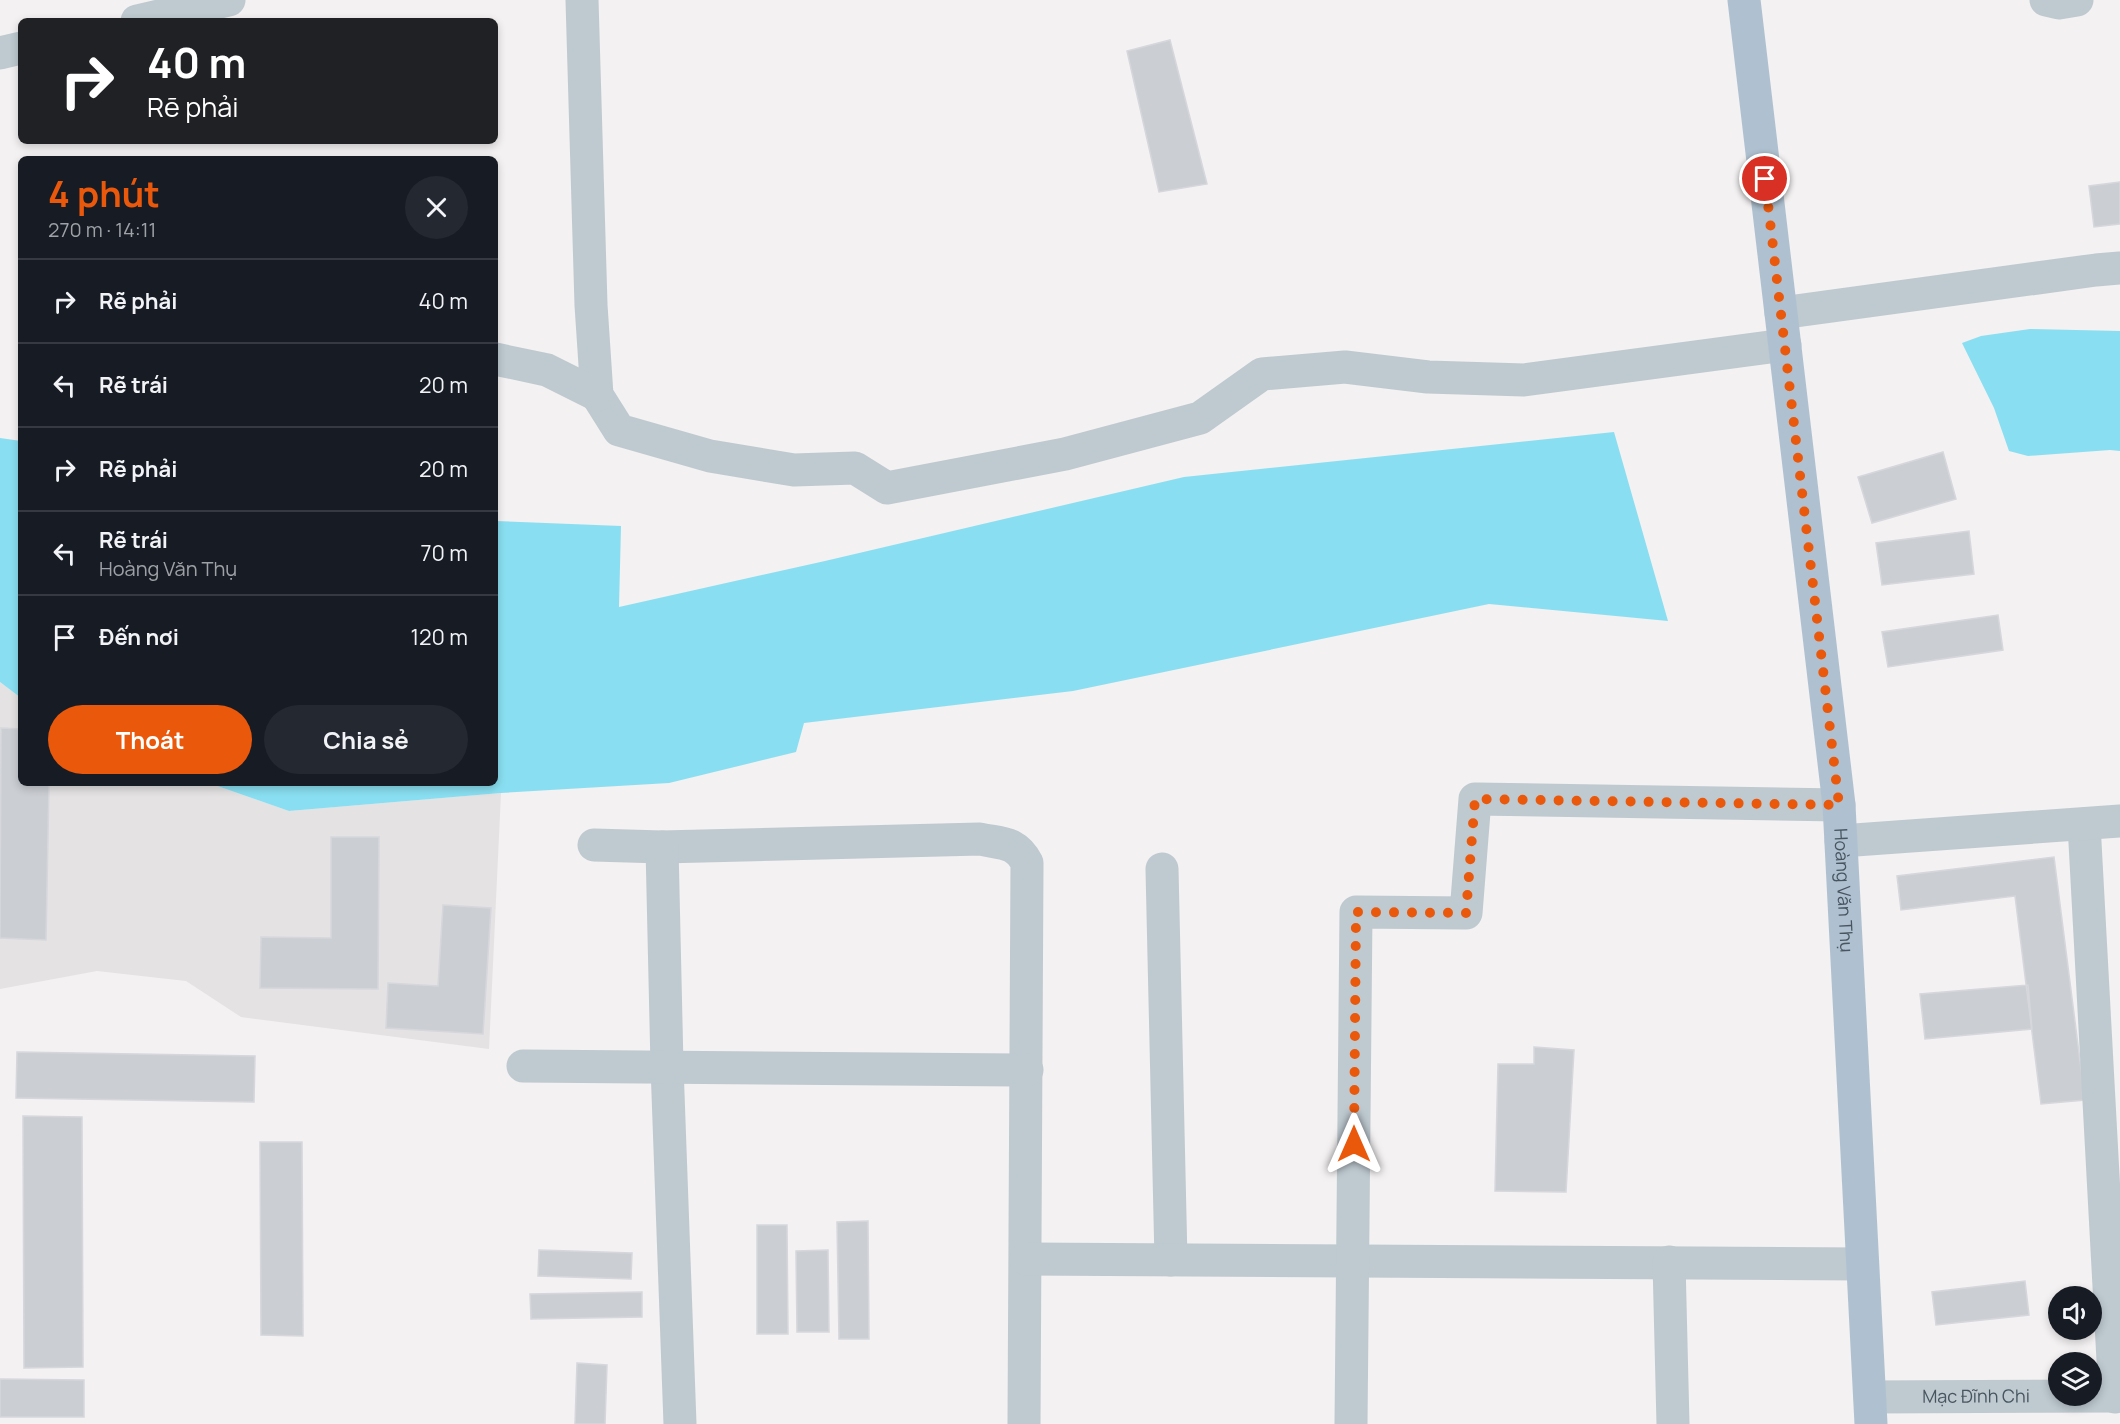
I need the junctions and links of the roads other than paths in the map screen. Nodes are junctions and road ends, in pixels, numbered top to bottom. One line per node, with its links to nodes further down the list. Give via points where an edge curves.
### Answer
1 (229, 0): 6 (street)
2 (582, 0): 12 (street)
3 (1744, 0): 10 (main road, Hoàng Văn Thụ)
4 (2046, 0): 5 (street)
5 (2077, 0)
6 (150, 18)
7 (18, 49): 8 (street)
8 (0, 53)
9 (2120, 268): 10 (street)
10 (1783, 329): 12 (street, via 1524,380 1428,377 1345,367 1262,374 1200,418 1065,454 887,488 855,468 794,470 710,456 619,430); 13 (main road, Hoàng Văn Thụ)
11 (498, 360): 12 (street, via 547,370)
12 (597, 395)
13 (1839, 805): 16 (main road, Hoàng Văn Thụ); 26 (street, via 1475,799 1466,913 1356,912)
14 (2120, 821): 15 (street)
15 (2084, 824): 16 (street); 23 (street)
16 (1841, 842): 28 (main road, Hoàng Văn Thụ)
17 (594, 845): 18 (street)
18 (662, 847): 21 (street); 22 (street, via 980,839 1014,846 1027,863)
19 (1162, 870): 25 (street)
20 (523, 1066): 21 (street)
21 (667, 1066): 22 (street); 31 (street)
22 (1027, 1070): 24 (street)
23 (2110, 1111): 29 (street)
24 (1026, 1259): 25 (street); 32 (street)
25 (1171, 1260): 26 (street)
26 (1354, 1261): 27 (street); 33 (street)
27 (1670, 1262): 28 (street); 34 (street)
28 (1862, 1264): 30 (main road, Hoàng Văn Thụ)
29 (2117, 1396): 30 (street, Mạc Đĩnh Chi)
30 (1871, 1410)
31 (680, 1424)
32 (1024, 1424)
33 (1351, 1424)
34 (1673, 1424)

